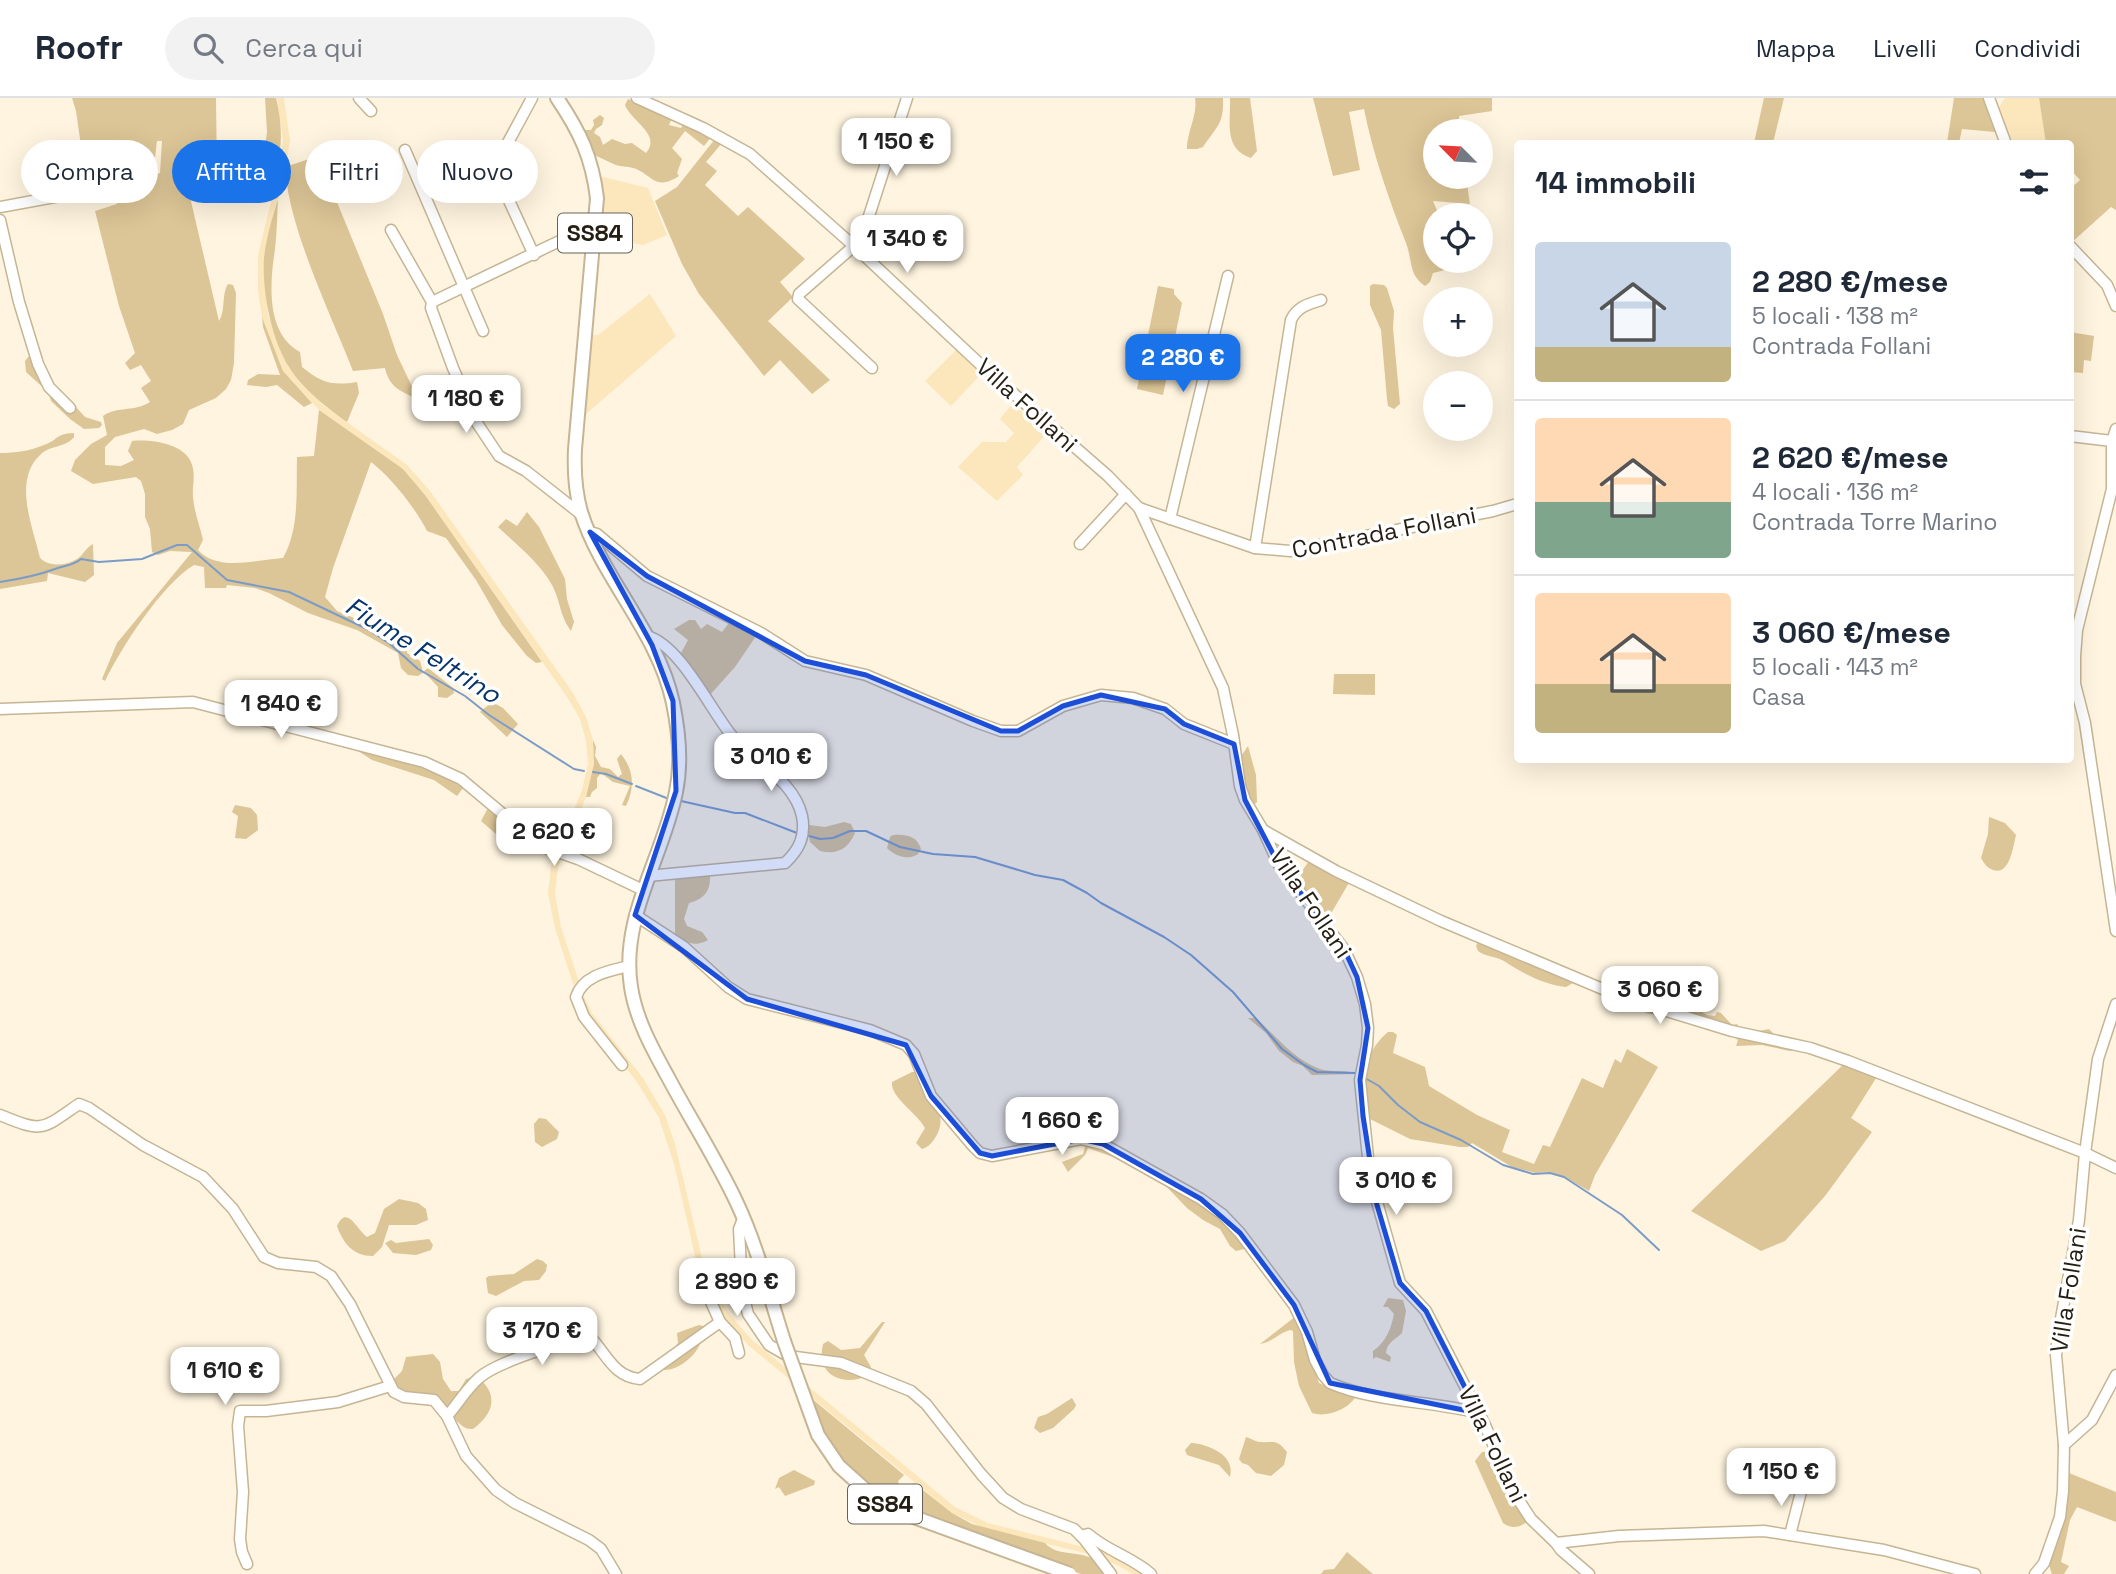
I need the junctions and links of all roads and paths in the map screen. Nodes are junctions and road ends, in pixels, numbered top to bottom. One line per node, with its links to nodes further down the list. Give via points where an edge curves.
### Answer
1 (359, 98): 7 (street)
2 (533, 98): 8 (street)
3 (557, 98): 15 (main road, SS84, via 590,157)
4 (637, 98): 17 (street, Villa Follani, via 750,154)
5 (907, 98): 17 (street)
6 (1989, 98): 9 (street)
7 (371, 111)
8 (509, 140)
9 (2005, 140)
10 (405, 150): 21 (street)
11 (22, 203): 13 (street)
12 (510, 203): 19 (street)
13 (0, 207)
14 (0, 220): 27 (street, via 38,364 49,387)
15 (596, 226): 19 (street); 34 (main road, SS84, via 574,469)
16 (391, 230): 23 (street)
17 (856, 248): 26 (street, via 798,299); 31 (street, Villa Follani)
18 (2074, 250): 24 (street, via 2107,285)
19 (534, 255): 21 (street)
20 (1228, 276): 35 (street)
21 (466, 288): 23 (street); 25 (street)
22 (1321, 300): 38 (street, via 1294,312 1291,320)
23 (432, 302): 34 (street, via 464,393 494,449)
24 (2116, 306)
25 (483, 331)
26 (872, 368)
27 (70, 408)
28 (2116, 429): 30 (street)
29 (2074, 436): 30 (street)
30 (2112, 441): 46 (street, via 2112,489 2077,630 2075,684)
31 (1126, 494): 33 (street, Villa Follani); 37 (street)
32 (1514, 505): 38 (street, Contrada Follani, via 1309,548)
33 (1139, 508): 35 (street, Contrada Follani); 41 (street, Villa Follani, via 1223,688)
34 (582, 515): 36 (main road, SS84)
35 (1170, 519): 38 (street, Contrada Follani)
36 (590, 532): 39 (main road, SS84); 41 (street, via 647,576 806,661 866,675 1001,731 1018,731 1063,706 1101,695 1133,698 1165,709 1184,724)
37 (1080, 544)
38 (1255, 548)
39 (647, 636): 43 (main road, SS84, via 664,673 678,731 677,781); 43 (street, via 664,644 741,746 785,785 802,816 798,851 785,863)
40 (0, 709): 44 (street, via 193,702 424,762 461,779 541,846)
41 (1234, 744): 42 (street, Villa Follani, via 1240,786)
42 (1264, 830): 51 (street, via 1431,916 1624,998 1732,1031 1810,1048); 59 (street, Villa Follani, via 1279,865 1344,949 1357,977 1368,1028 1360,1080 1377,1205 1401,1283 1426,1311)
43 (648, 876): 44 (main road, SS84)
44 (643, 890): 45 (main road, SS84)
45 (635, 915): 47 (main road, SS84); 59 (street, via 684,947 747,999 870,1030 906,1045 931,1096 980,1153 992,1156 1081,1139 1103,1143 1201,1199 1240,1233 1294,1305 1315,1360 1330,1383 1396,1401)
46 (2116, 931)
47 (629, 966): 49 (street, via 598,974 576,997 584,1017); 53 (main road, SS84, via 645,1031)
48 (2116, 1004): 51 (street, Villa Follani, via 2098,1059)
49 (622, 1065)
50 (0, 1115): 58 (street, via 39,1127 53,1123 79,1104 143,1146 203,1177 233,1209 264,1257 316,1267 331,1276 350,1304)
51 (2085, 1153): 52 (street); 61 (street, Villa Follani, via 2079,1220 2057,1335)
52 (2116, 1168)
53 (743, 1219): 54 (street, via 739,1229); 69 (main road, SS84, bridge, via 818,1435 839,1466 900,1512)
54 (741, 1283): 55 (street, via 716,1285 708,1291); 64 (street, via 755,1326 778,1351 841,1363 911,1391 1003,1498)
55 (720, 1322): 56 (street, via 734,1338); 60 (street, via 640,1379 615,1368 587,1338 519,1358 480,1377)
56 (739, 1353)
57 (2116, 1375): 61 (street, via 2092,1420)
58 (390, 1386): 60 (street, via 398,1395 434,1400); 66 (street, via 338,1402 240,1411 240,1539)
59 (1478, 1413): 65 (street, Villa Follani, via 1520,1502)
60 (447, 1416): 68 (street, via 466,1457 496,1490 589,1540 601,1549)
61 (2064, 1445): 67 (street, Villa Follani, via 2060,1517)
62 (1802, 1488): 63 (street)
63 (1790, 1535): 65 (street, via 1764,1531); 73 (street, via 1884,1549)
64 (1081, 1536): 70 (street); 71 (street, via 1088,1534)
65 (1556, 1543): 72 (street, Villa Follani)
66 (247, 1564)
67 (2045, 1569): 74 (street, Villa Follani)
68 (615, 1574)
69 (1070, 1574)
70 (1111, 1574)
71 (1151, 1574)
72 (1588, 1574)
73 (1975, 1574)
74 (2035, 1574)

